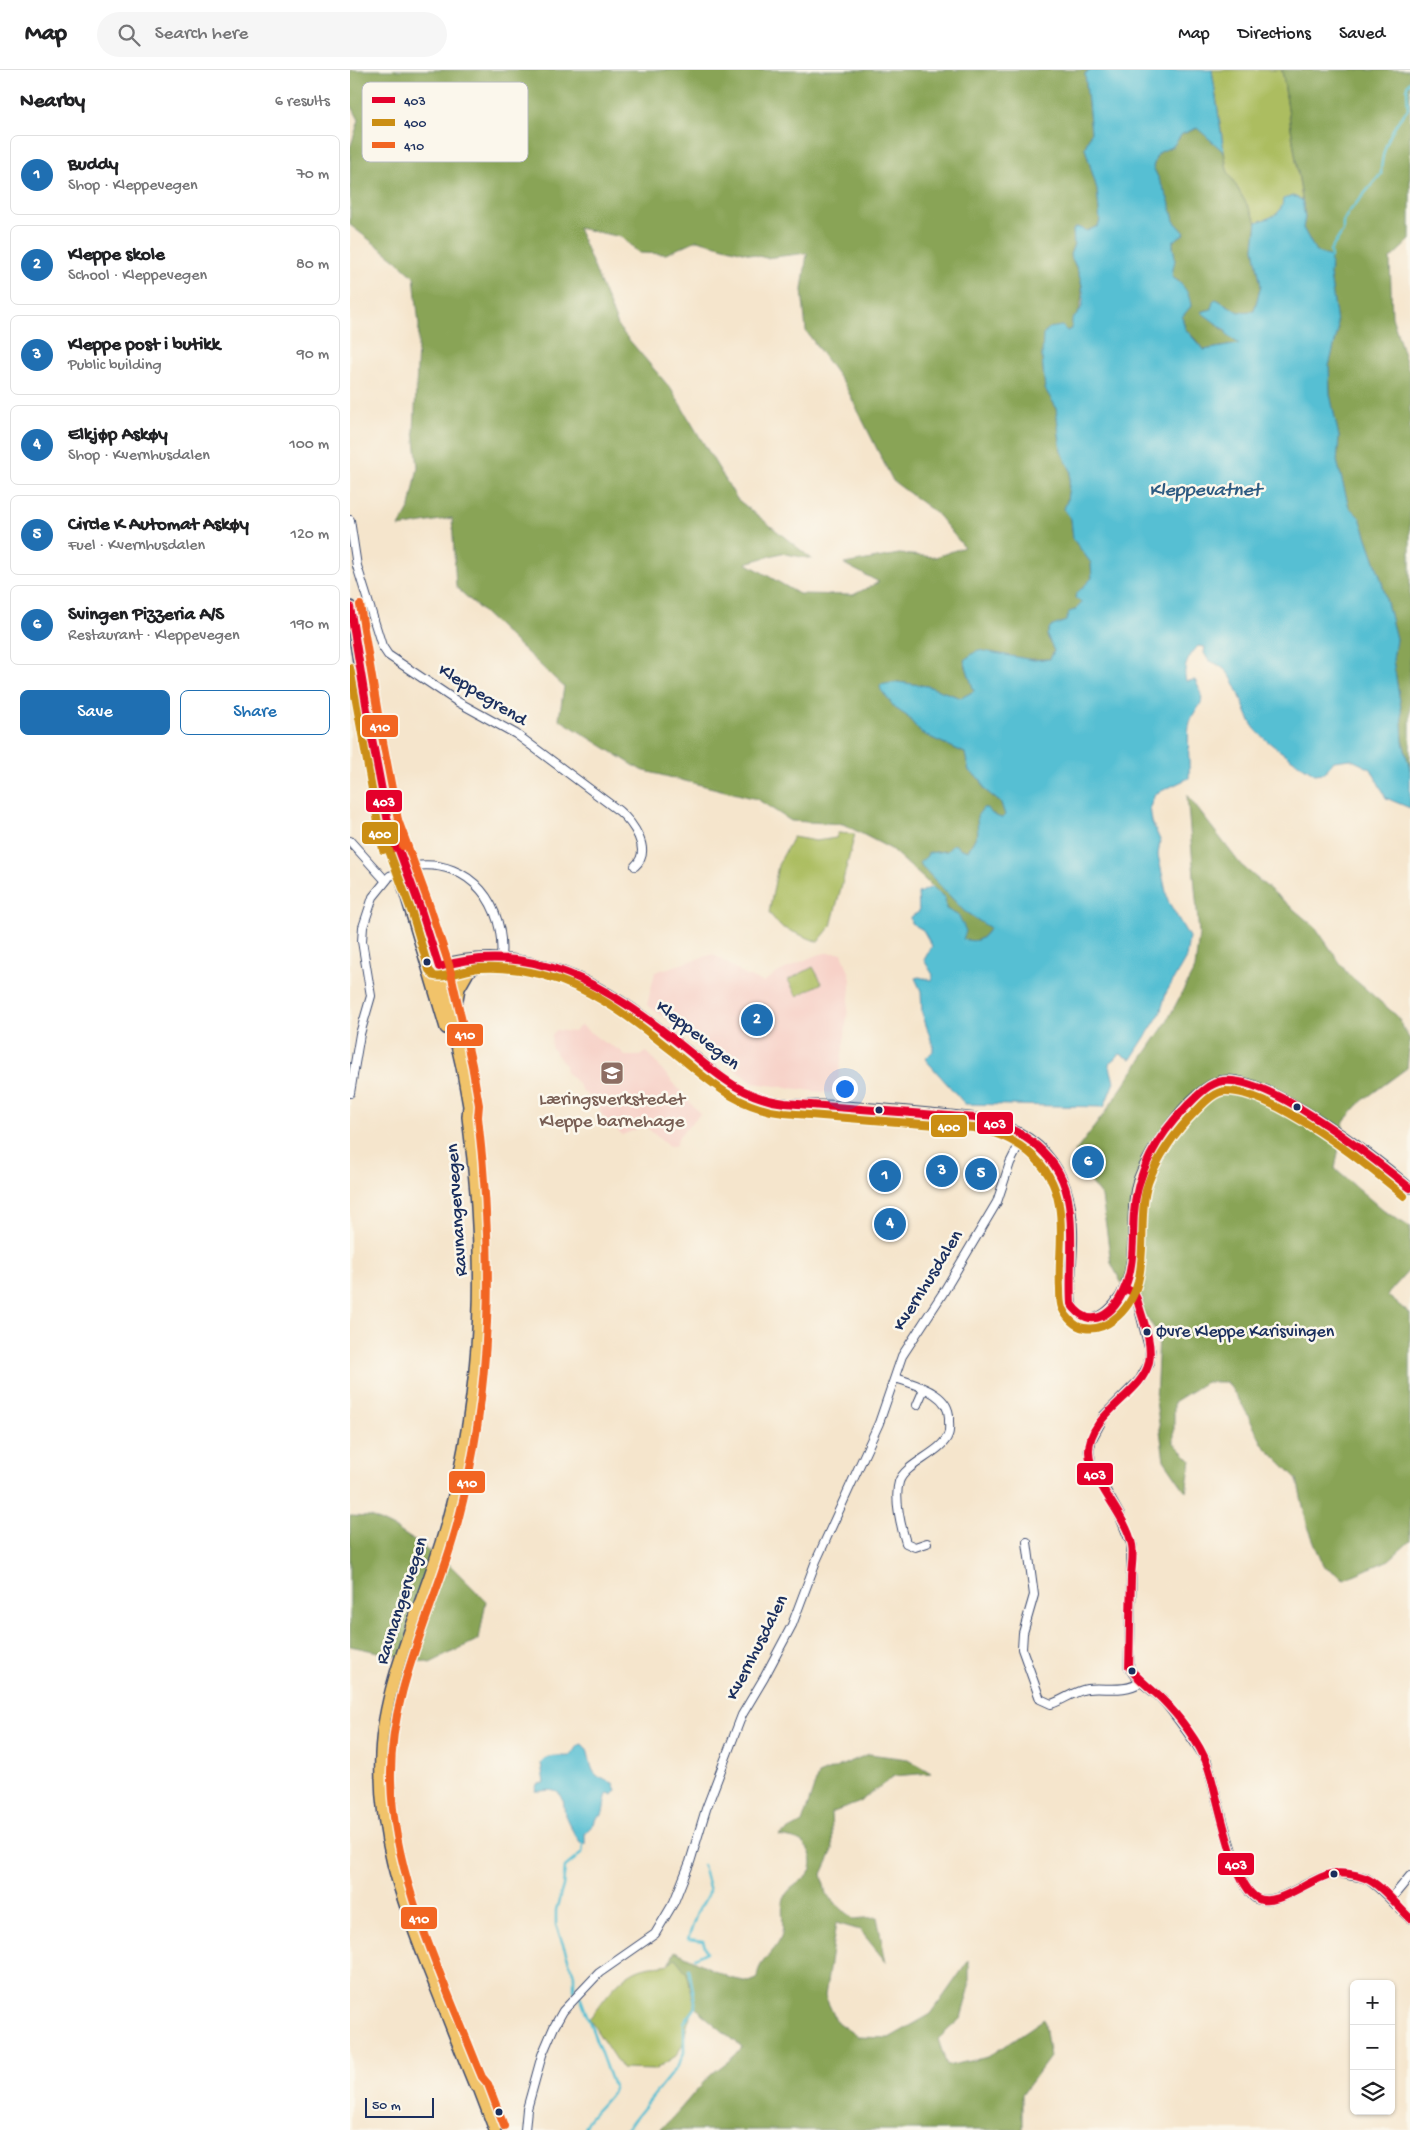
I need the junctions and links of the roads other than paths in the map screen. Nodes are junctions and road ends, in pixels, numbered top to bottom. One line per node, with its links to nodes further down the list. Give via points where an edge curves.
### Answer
1 (350, 520): 5 (street, Kleppegrend, via 358,566 384,650 458,702 516,734 619,810 638,835 641,851)
2 (350, 607): 3 (main road, Ravnangervegen)
3 (389, 823): 8 (main road, Ravnangervegen); 10 (main road, Ravnangervegen, via 398,868)
4 (350, 841): 6 (street)
5 (635, 866)
6 (388, 878): 7 (street, bridge, via 415,866 430,865 464,876 491,902 499,923); 13 (street, via 373,897 363,927 371,996 360,1034)
7 (501, 958): 8 (main road, Kleppevegen, via 467,960); 9 (main road); 15 (main road, Kleppevegen, via 566,973 602,989 650,1020 720,1076 757,1098 974,1118 1007,1126)
8 (439, 967): 10 (main road); 11 (main road, Ravnangervegen)
9 (467, 974): 11 (main road); 12 (main road, via 455,1000)
10 (431, 977): 11 (main road); 14 (main road, Ravnangervegen)
11 (443, 982): 12 (main road, Ravnangervegen)
12 (453, 1028): 14 (main road, Ravnangervegen, via 469,1106)
13 (350, 1093)
14 (468, 1117): 27 (main road, Ravnangervegen, via 480,1236 480,1303 474,1385 463,1455 447,1524 390,1702 382,1740 381,1778 385,1831 397,1884)
15 (1024, 1135): 17 (main road, Kleppevegen, via 1042,1149 1064,1181 1072,1228 1070,1294 1074,1311 1082,1318 1096,1319 1111,1309); 18 (street, Kvernhusdalen, via 1010,1162 997,1202 907,1347)
16 (1410, 1188): 17 (main road, Kleppevegen, via 1351,1142 1282,1099 1241,1082 1220,1081 1202,1090 1184,1109 1154,1149 1140,1175 1133,1209 1133,1253)
17 (1125, 1288): 23 (street, via 1137,1299 1150,1350 1149,1364 1140,1380 1104,1416 1089,1450 1090,1465 1120,1516 1132,1545 1128,1662 1132,1674)
18 (896, 1378): 19 (street); 30 (street, Kvernhusdalen, via 789,1630 742,1715 674,1902 655,1934 599,1973 564,2011 542,2055 527,2109)
19 (924, 1389): 20 (street); 22 (street, via 942,1399 949,1416 948,1436 902,1475 898,1484 899,1522 906,1543 914,1547)
20 (917, 1405)
21 (1027, 1542): 23 (street, via 1034,1595 1022,1649 1040,1699 1051,1704 1081,1690 1120,1689)
22 (927, 1543)
23 (1140, 1682): 25 (street, via 1163,1700 1203,1754 1238,1867 1250,1895 1266,1901 1329,1874 1342,1873 1367,1879)
24 (1410, 1876): 25 (street)
25 (1391, 1899): 26 (street)
26 (1410, 1918)
27 (474, 2083): 28 (main road, Ravnangervegen); 29 (main road, Ravnangervegen)
28 (488, 2130)
29 (496, 2130)
30 (526, 2130)

